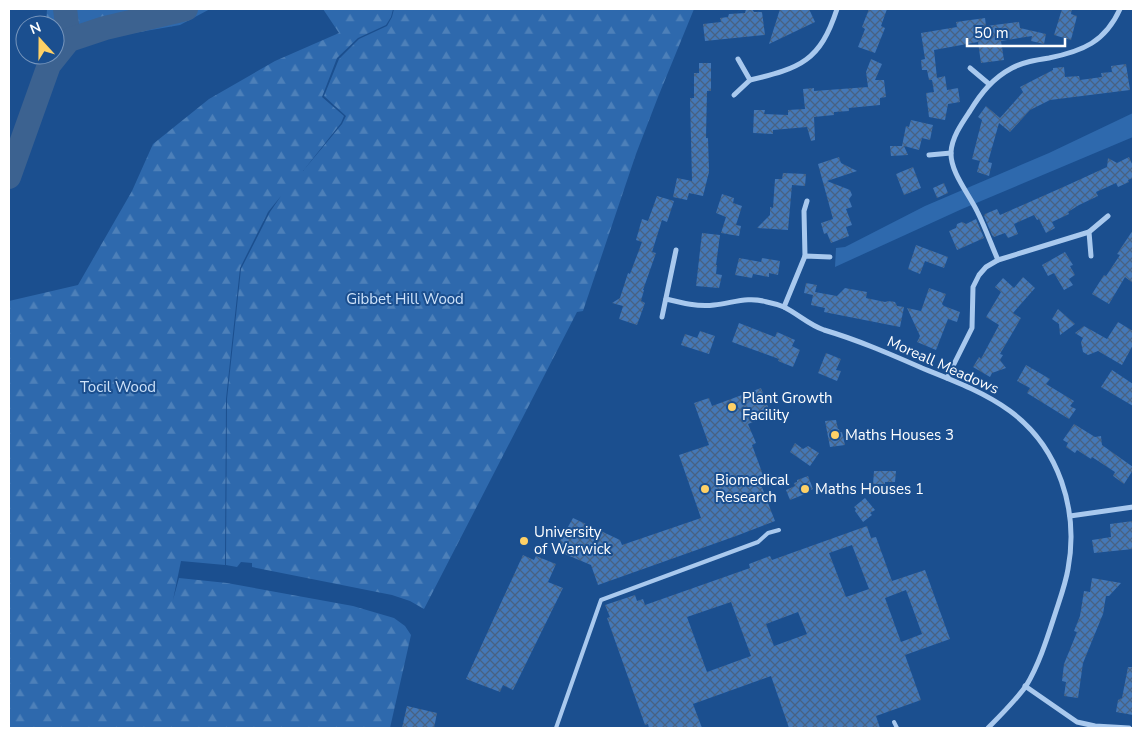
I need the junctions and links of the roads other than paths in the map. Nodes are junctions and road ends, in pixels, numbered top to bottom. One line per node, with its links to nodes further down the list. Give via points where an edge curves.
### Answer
1 (837, 9): 5 (street, via 825,40 811,56 780,73)
2 (1120, 9): 6 (street, via 1114,23 1100,39 1068,54 1012,67)
3 (738, 59): 5 (street)
4 (970, 68): 6 (street)
5 (750, 80): 7 (street)
6 (989, 84): 8 (street, via 958,130)
7 (734, 95)
8 (951, 153): 9 (street); 17 (street, via 957,178 977,211)
9 (929, 155)
10 (808, 201): 14 (street, via 804,211)
11 (1108, 216): 12 (street)
12 (1089, 232): 15 (street); 17 (street)
13 (676, 250): 18 (street)
14 (805, 256): 16 (street); 19 (street)
15 (1091, 256)
16 (830, 257)
17 (998, 260): 21 (street, via 979,275 974,287 972,328)
18 (666, 300): 19 (street, Moreall Meadows, via 701,306 755,299); 20 (street)
19 (784, 307): 21 (street, Moreall Meadows, via 815,327 847,336)
20 (662, 317)
21 (947, 378): 23 (street, Moreall Meadows, via 993,399 1011,411 1036,436 1060,476)
22 (1133, 507): 23 (street)
23 (1070, 516): 25 (street, Moreall Meadows, via 1070,553 1065,584 1037,665)
24 (778, 530): 27 (lane, via 768,533 758,542 601,600)
25 (1025, 686): 29 (street, Moreall Meadows); 30 (street, via 1077,722)
26 (894, 722): 28 (lane)
27 (556, 728)
28 (897, 728)
29 (988, 728)
30 (1129, 728)

